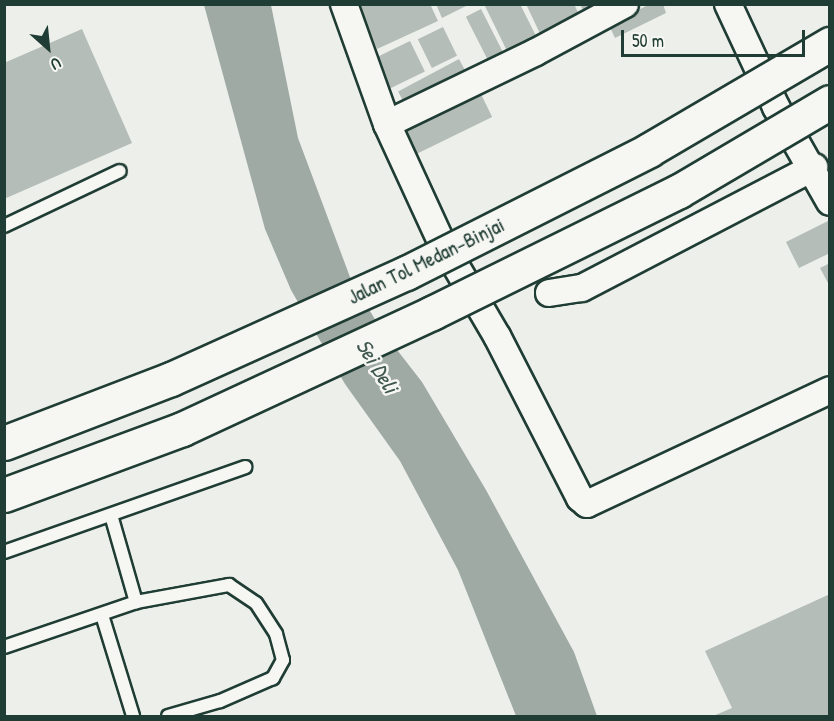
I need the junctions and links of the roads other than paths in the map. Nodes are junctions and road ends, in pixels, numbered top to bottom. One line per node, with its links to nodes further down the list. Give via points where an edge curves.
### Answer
1 (625, 4): 6 (street)
2 (728, 4): 7 (street, via 776,107)
3 (346, 5): 6 (street)
4 (830, 44): 13 (highway, Jalan Tol Medan–Binjai, bridge, via 649,150 406,273 171,379)
5 (830, 102): 15 (highway, bridge, via 679,191 432,313 182,429)
6 (387, 124): 12 (street, via 440,239 504,348 580,498 587,504)
7 (814, 167): 9 (street); 11 (street, via 582,288)
8 (120, 171): 10 (lane)
9 (830, 202)
10 (4, 226)
11 (549, 293)
12 (830, 390)
13 (4, 443)
14 (245, 467): 16 (lane)
15 (4, 495)
16 (111, 515): 17 (lane); 18 (lane)
17 (4, 552)
18 (136, 602): 19 (lane); 22 (lane, via 229,585 256,603 276,634 283,660 273,678 220,701)
19 (102, 615): 20 (lane); 21 (lane)
20 (4, 647)
21 (133, 717)
22 (168, 717)

